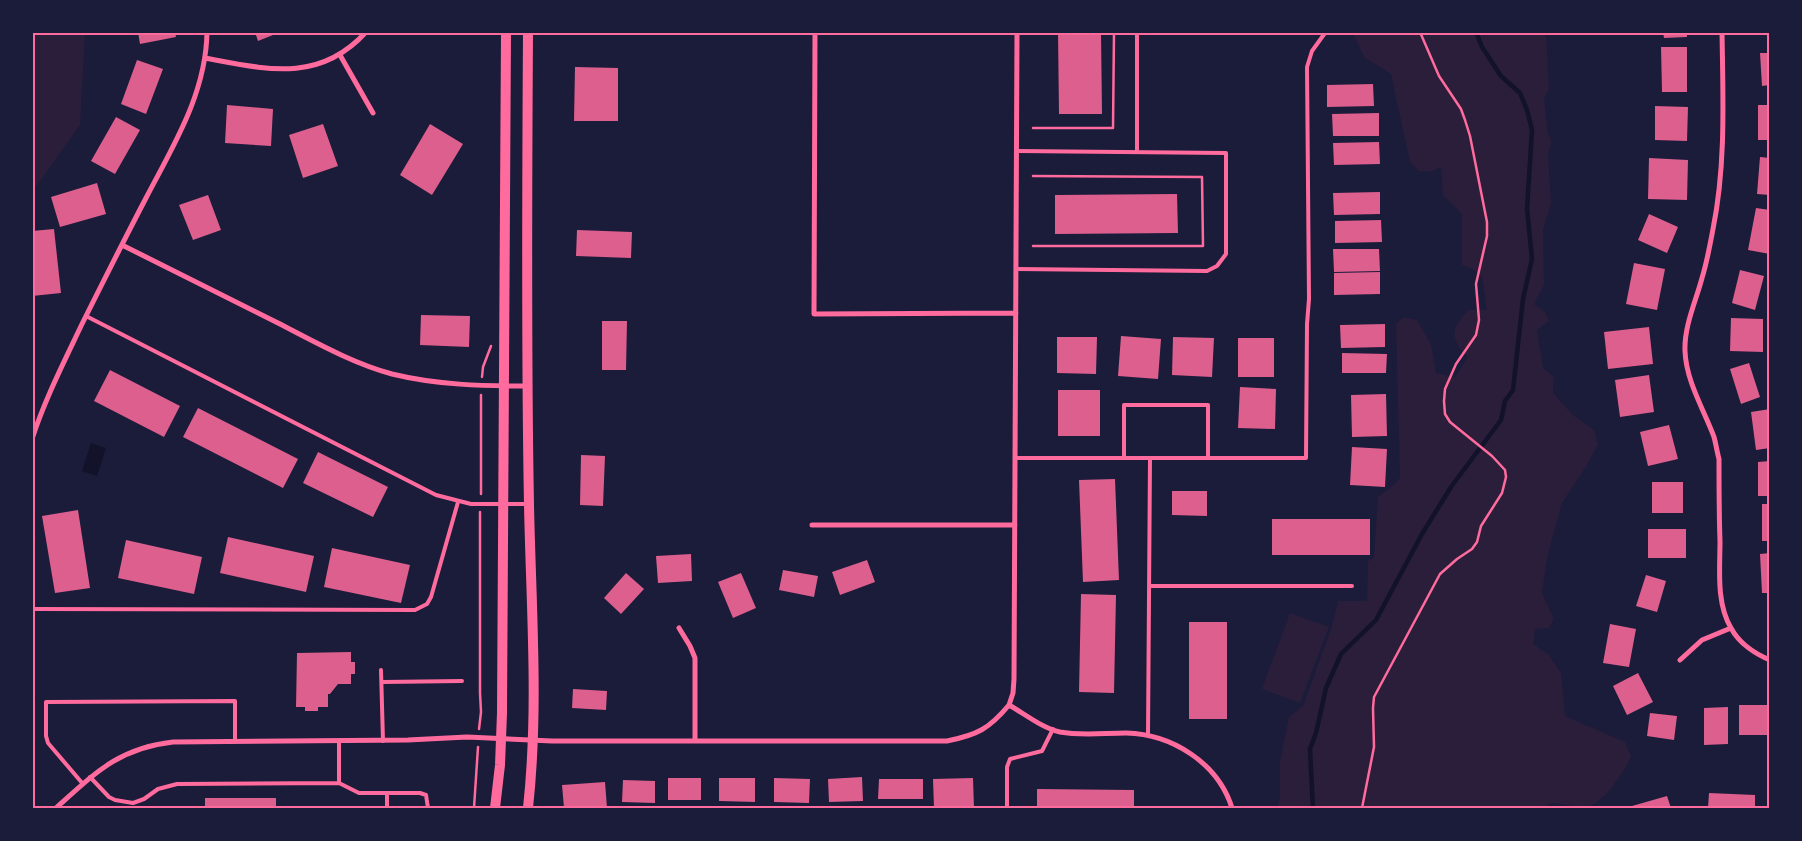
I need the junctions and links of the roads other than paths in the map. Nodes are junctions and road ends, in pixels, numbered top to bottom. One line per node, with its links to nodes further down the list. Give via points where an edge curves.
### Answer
1 (207, 32): 11 (street)
2 (366, 32): 10 (street)
3 (506, 32): 19 (main road)
4 (528, 32): 20 (main road)
5 (815, 32): 17 (street, via 814,314)
6 (1017, 32): 13 (street)
7 (1137, 32): 14 (lane)
8 (1722, 32): 35 (street, via 1723,148 1719,190 1714,228 1688,326 1685,352 1719,459 1720,587)
9 (1325, 33): 25 (lane, via 1312,51 1307,67 1309,298 1306,324 1306,458)
10 (340, 55): 11 (street, via 301,69 252,66); 12 (street)
11 (205, 58): 15 (street, via 192,107)
12 (373, 113)
13 (1017, 151): 14 (lane); 16 (street)
14 (1137, 152): 16 (lane, via 1226,153 1226,254 1217,266 1207,271)
15 (122, 245): 18 (street); 19 (street, via 367,366 436,383)
16 (1016, 269): 17 (street)
17 (1016, 313): 22 (street)
18 (86, 316): 21 (street, via 56,378); 26 (lane, via 436,495)
19 (504, 386): 20 (street); 27 (main road)
20 (528, 386): 28 (main road)
21 (32, 439)
22 (1015, 458): 23 (lane); 30 (street)
23 (1124, 458): 24 (lane); 25 (lane, via 1124,405 1208,405)
24 (1150, 458): 25 (lane); 31 (lane)
25 (1208, 458)
26 (458, 502): 27 (lane); 33 (lane, via 431,597 427,604 415,610)
27 (503, 504): 28 (lane); 44 (main road)
28 (529, 504): 45 (main road)
29 (812, 524): 30 (street)
30 (1015, 524): 41 (street, via 1014,679)
31 (1149, 586): 32 (lane); 43 (lane)
32 (1352, 586)
33 (32, 609)
34 (679, 628): 48 (street, via 695,658)
35 (1731, 628): 36 (street, via 1702,640); 37 (street, via 1748,647)
36 (1680, 660)
37 (1770, 660)
38 (381, 670): 40 (lane)
39 (462, 681): 40 (lane)
40 (382, 682): 47 (lane)
41 (1009, 705): 42 (street); 48 (street, via 982,731 947,741)
42 (1053, 730): 43 (street, via 1073,734); 59 (lane, via 1042,751 1010,759 1007,767)
43 (1148, 735): 60 (street, via 1169,742 1205,765 1225,792)
44 (501, 738): 45 (street); 47 (street); 57 (main road)
45 (533, 740): 48 (street); 58 (main road)
46 (339, 741): 47 (street); 49 (street); 51 (lane)
47 (383, 741)
48 (695, 741)
49 (235, 742): 50 (street, via 154,744 125,754); 52 (lane, via 235,701 46,702 48,743)
50 (90, 777): 51 (lane, via 109,797 133,802 158,789 177,784); 52 (street)
51 (339, 783): 53 (lane, via 359,793)
52 (83, 784): 54 (street)
53 (387, 793): 55 (lane); 56 (lane, via 426,795)
54 (56, 808)
55 (387, 808)
56 (428, 808)
57 (495, 808)
58 (528, 808)
59 (1007, 808)
60 (1232, 808)

